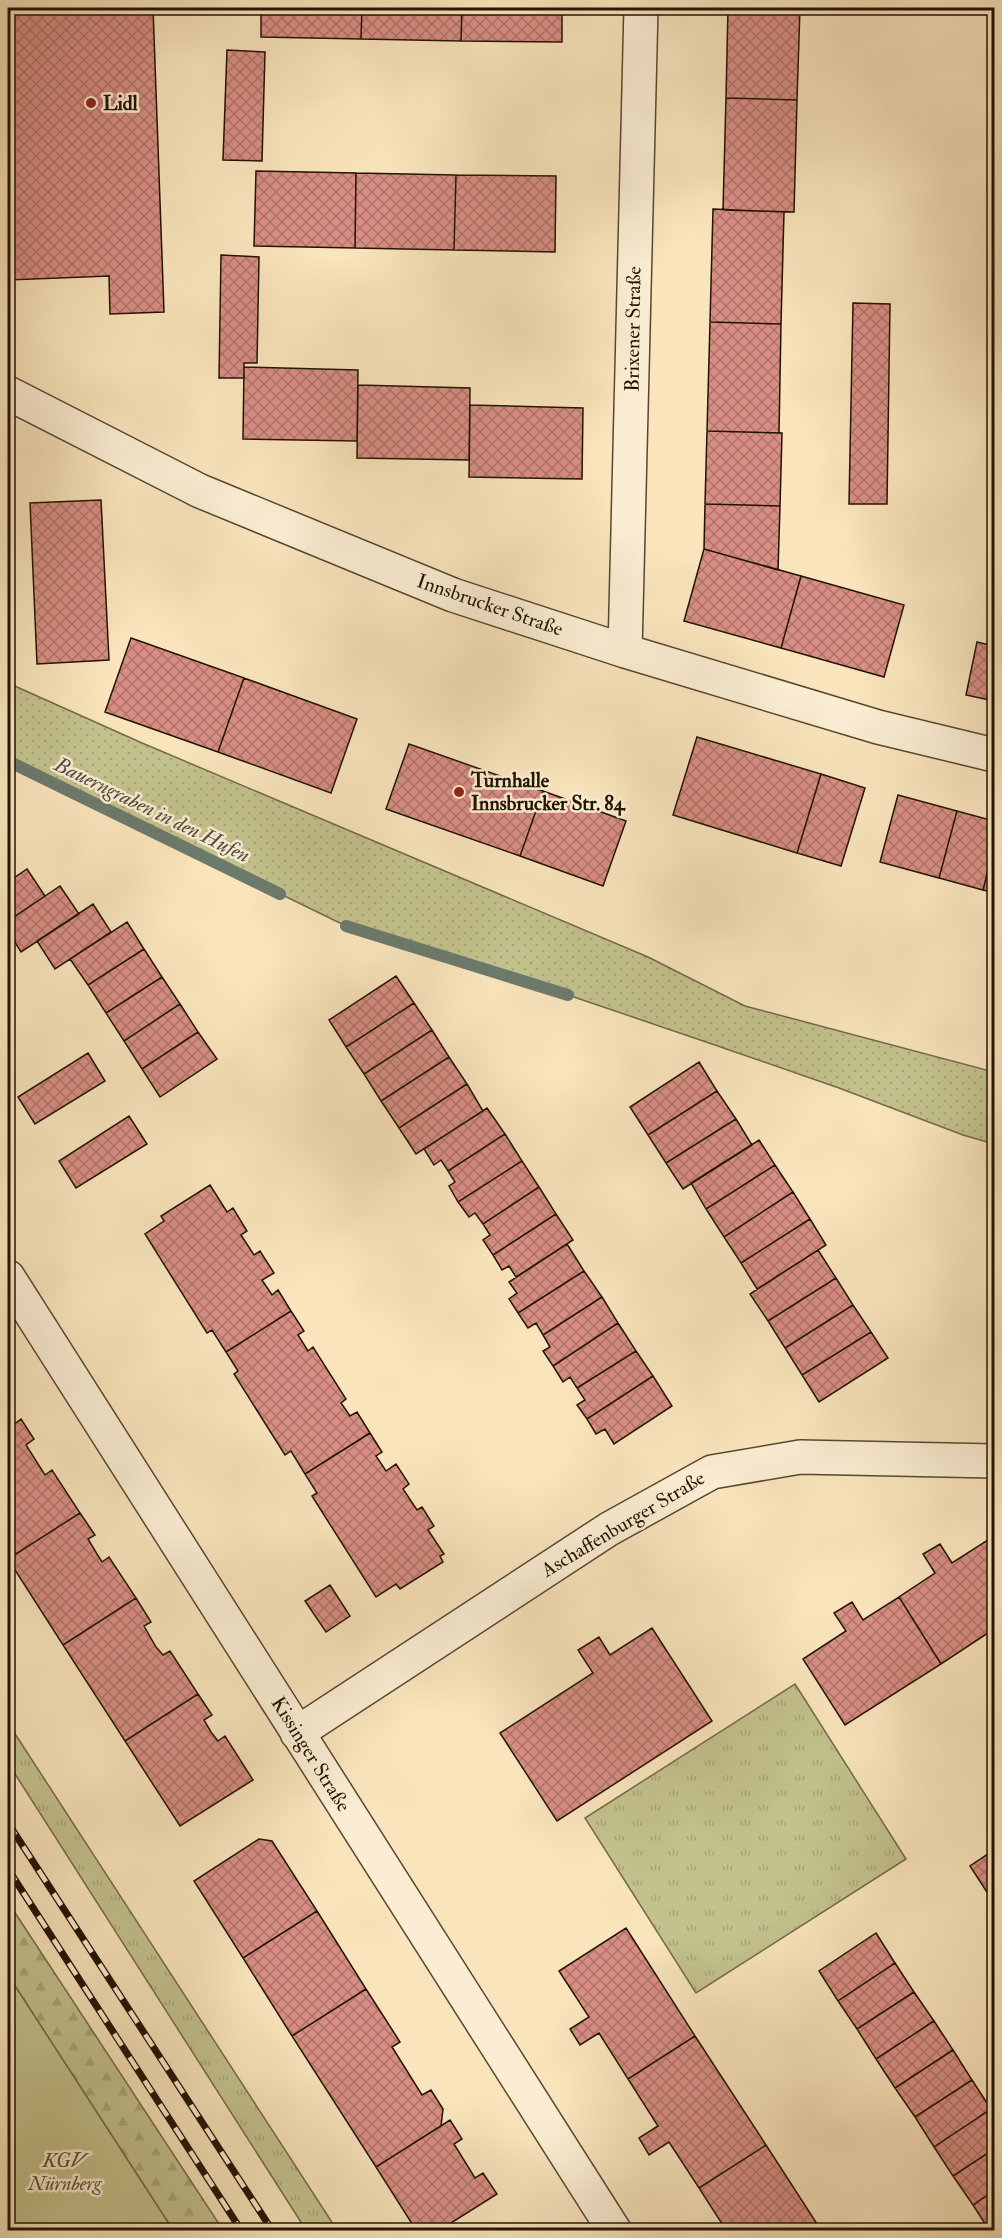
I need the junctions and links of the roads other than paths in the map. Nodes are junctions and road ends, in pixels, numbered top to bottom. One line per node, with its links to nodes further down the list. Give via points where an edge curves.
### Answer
1 (641, 8): 3 (street, Brixener Straße)
2 (8, 393): 3 (street, Innsbrucker Straße, via 200,491 453,595)
3 (625, 651): 4 (street, Innsbrucker Straße, via 878,727)
4 (994, 755)
5 (8, 1277): 7 (street, Kissinger Straße)
6 (994, 1461): 7 (street, Aschaffenburger Straße, via 800,1457 712,1472 609,1529)
7 (297, 1733): 8 (street, Kissinger Straße)
8 (614, 2230)

